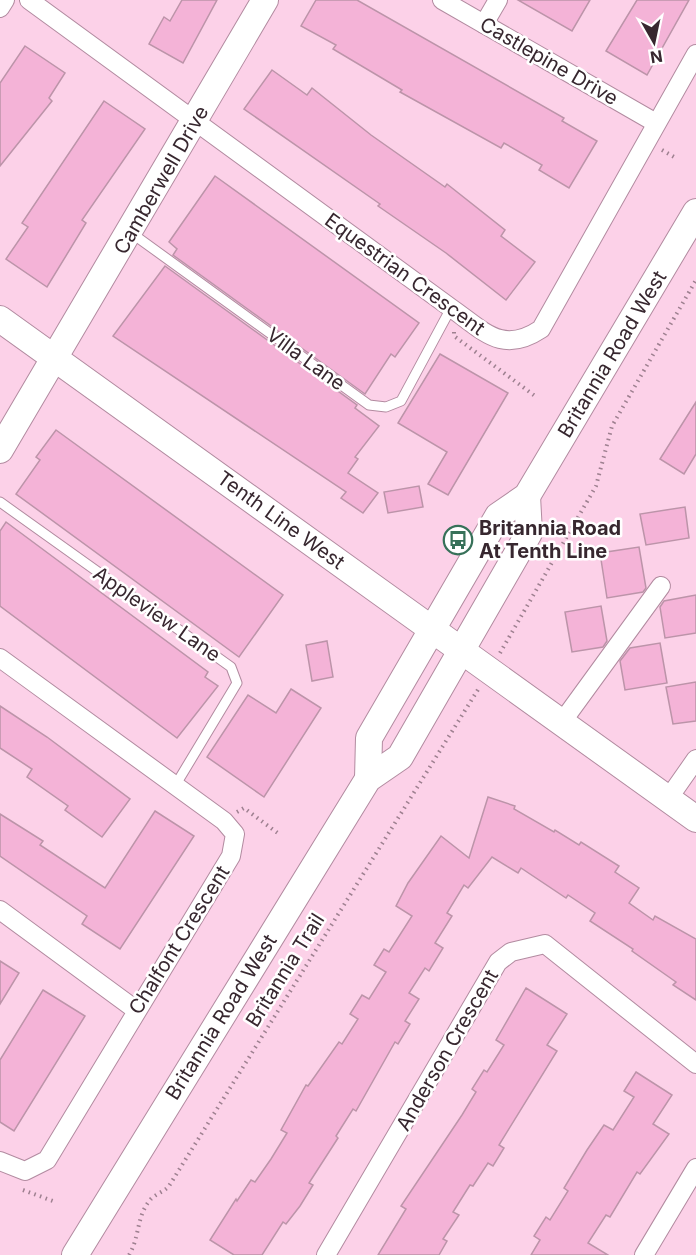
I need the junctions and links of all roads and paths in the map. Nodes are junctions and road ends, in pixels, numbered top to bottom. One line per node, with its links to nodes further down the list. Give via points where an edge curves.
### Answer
1 (5, 0): 6 (street)
2 (29, 0): 9 (street, Equestrian Crescent)
3 (266, 0): 9 (main road, Camberwell Drive)
4 (442, 0): 7 (street, Castlepine Drive)
5 (498, 0): 7 (street)
6 (0, 8)
7 (484, 24): 10 (street, Castlepine Drive)
8 (696, 54): 10 (street, Equestrian Crescent)
9 (194, 123): 12 (main road, Camberwell Drive); 14 (street, Equestrian Crescent)
10 (656, 123): 14 (street, Equestrian Crescent, via 541,329 511,342 493,338)
11 (696, 212): 19 (main road, Britannia Road West)
12 (130, 232): 14 (lane, Villa Lane, via 369,405 386,407 401,401); 16 (main road, Camberwell Drive)
13 (696, 280): 23 (path, via 612,426 596,486)
14 (451, 308): 17 (path, via 454,336)
15 (0, 319): 16 (main road, Tenth Line West)
16 (55, 359): 18 (main road, Camberwell Drive); 22 (main road, Tenth Line West)
17 (535, 396)
18 (0, 450)
19 (527, 496): 22 (main road, Britannia Road West, via 498,516); 24 (main road, Britannia Road West, via 529,533)
20 (0, 502): 30 (lane, Appleview Lane, via 231,666 237,683)
21 (661, 586): 27 (street)
22 (433, 628): 24 (main road, Tenth Line West); 29 (main road, Britannia Road West, via 369,738)
23 (507, 642)
24 (464, 650): 27 (main road, Tenth Line West); 29 (main road, Britannia Road West, via 400,757)
25 (0, 658): 30 (street)
26 (472, 699): 43 (path, Britannia Trail, via 169,1186 150,1199 140,1216 138,1236)
27 (562, 722): 31 (main road, Tenth Line West)
28 (696, 759): 31 (street)
29 (368, 779): 42 (main road, Britannia Road West)
30 (175, 786): 33 (street)
31 (668, 798): 32 (main road, Tenth Line West)
32 (696, 819)
33 (224, 821): 34 (path, via 244,808); 36 (street, Chalfont Crescent, via 236,834 231,856)
34 (279, 834)
35 (0, 910): 36 (street)
36 (136, 1010): 38 (street, Chalfont Crescent, via 47,1160 25,1171)
37 (696, 1064): 44 (street, Anderson Crescent, via 545,944 511,952 498,962)
38 (0, 1161)
39 (696, 1168): 45 (street)
40 (21, 1190): 41 (path)
41 (53, 1201)
42 (75, 1255)
43 (129, 1255)
44 (326, 1255)
45 (644, 1255)

